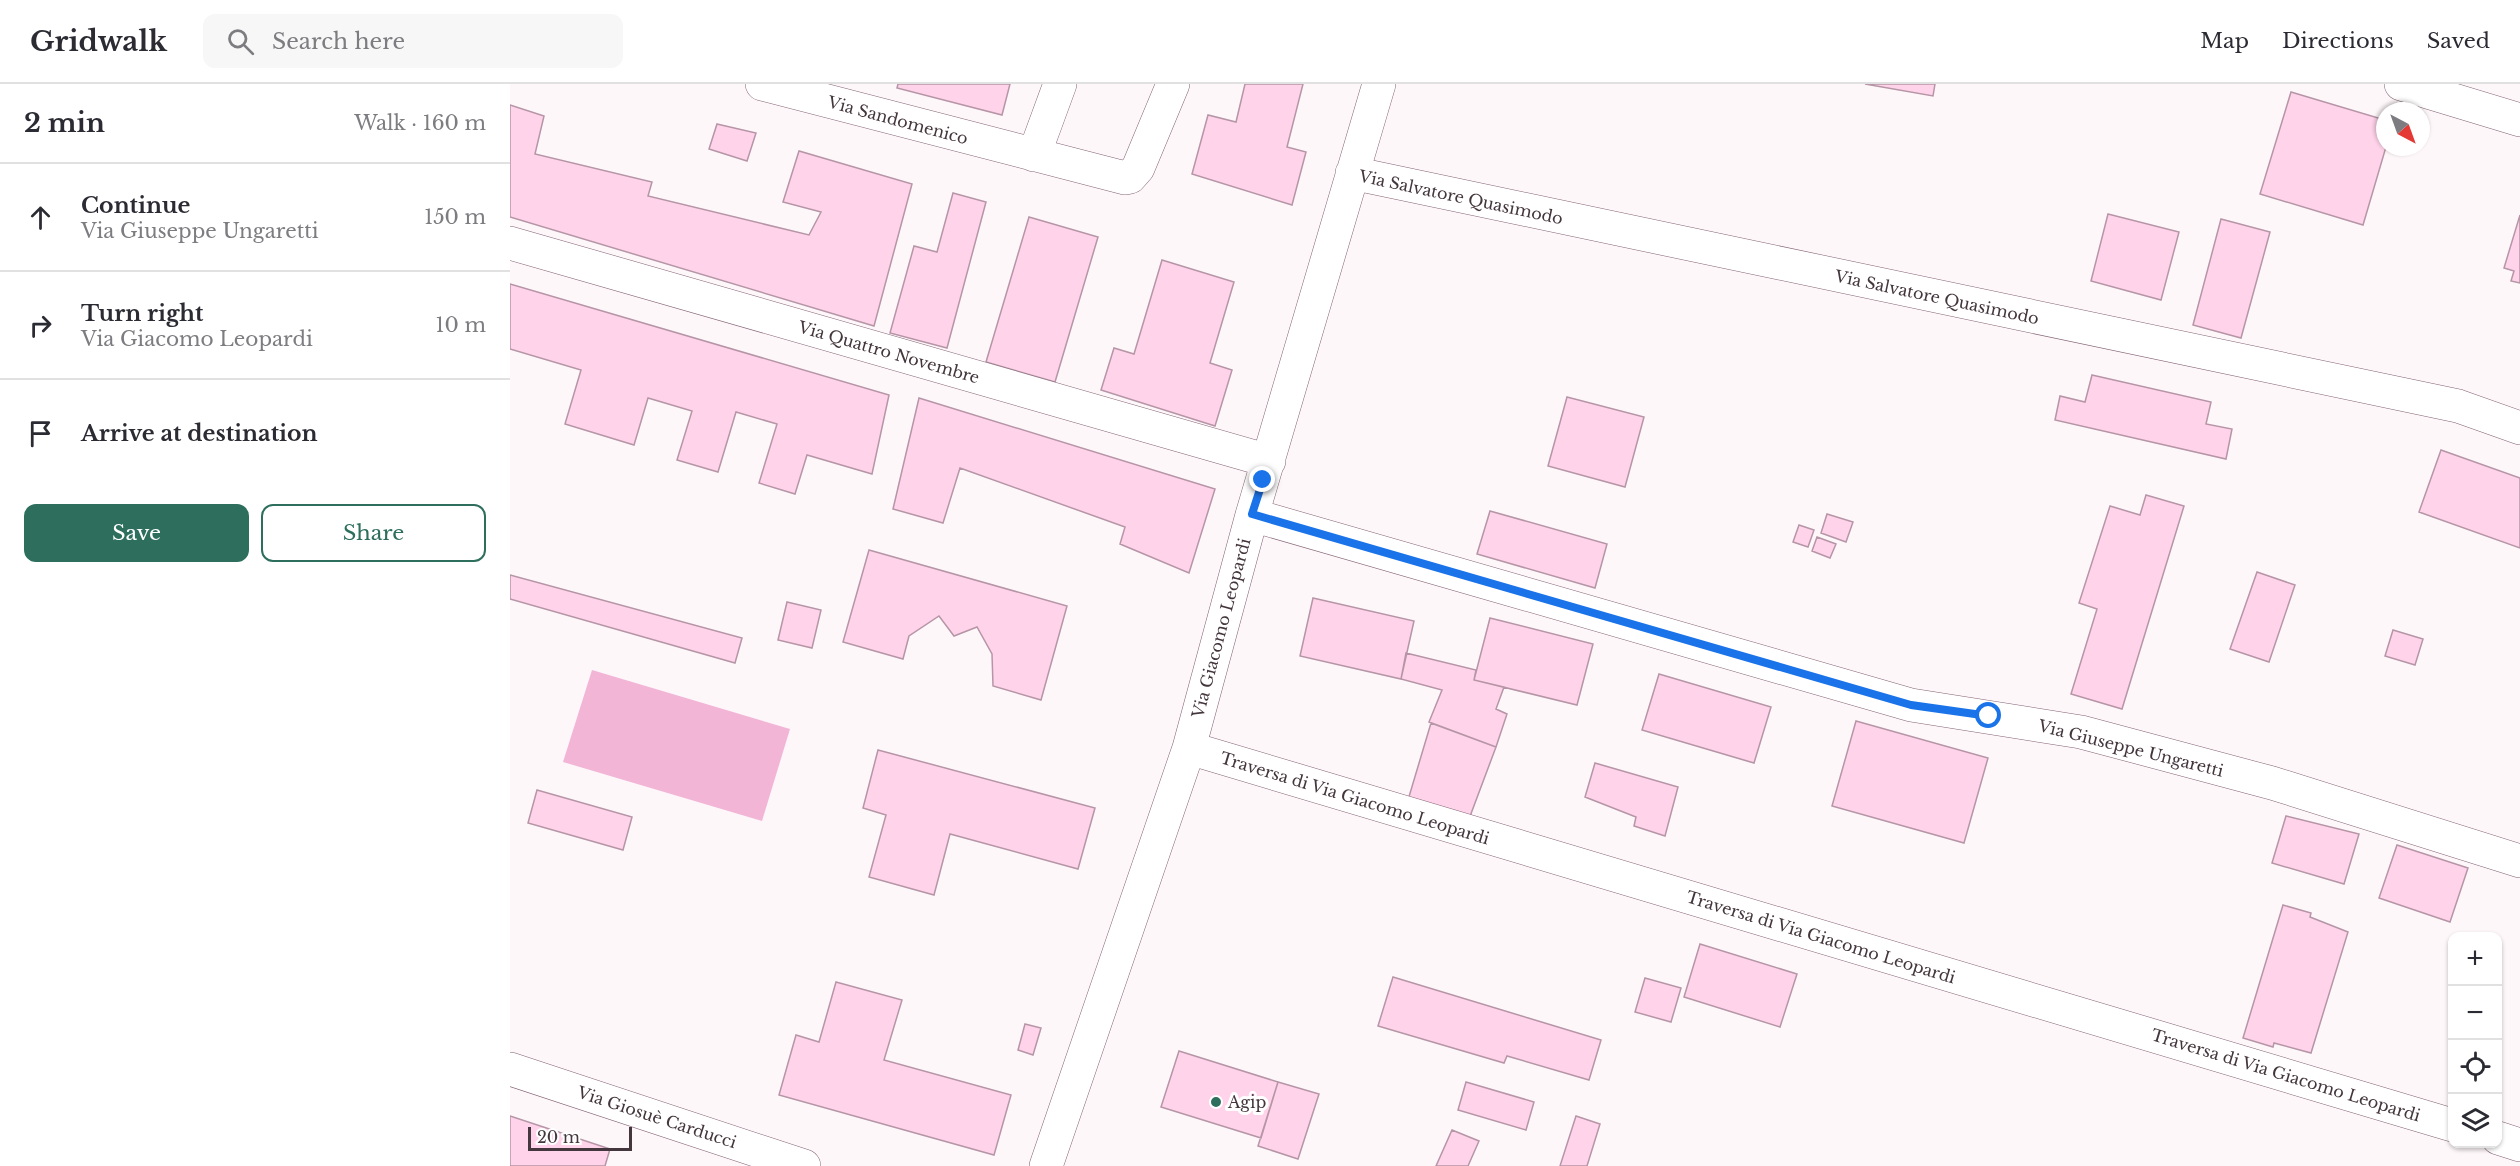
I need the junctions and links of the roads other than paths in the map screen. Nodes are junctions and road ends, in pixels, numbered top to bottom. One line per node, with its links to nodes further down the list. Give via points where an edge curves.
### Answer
1 (762, 84): 7 (street, Via Sandomenico)
2 (1060, 84): 7 (street)
3 (1173, 84): 7 (street, Via Sandomenico, via 1138,168 1130,177 1119,178)
4 (1379, 84): 8 (street, Via Giacomo Leopardi)
5 (2401, 84): 6 (street)
6 (2520, 120)
7 (1034, 155)
8 (1352, 173): 10 (street, Via Salvatore Quasimodo, via 2458,406); 11 (street, Via Giacomo Leopardi)
9 (510, 243): 11 (street, Via Quattro Novembre)
10 (2520, 429)
11 (1269, 461): 12 (street, Via Giacomo Leopardi)
12 (1252, 514): 13 (street, Via Giacomo Leopardi); 14 (street, Via Giuseppe Ungaretti, via 1911,705 2081,732 2272,783)
13 (1189, 748): 16 (street, Traversa di Via Giacomo Leopardi); 20 (street, Via Giacomo Leopardi)
14 (2520, 861)
15 (510, 1068): 19 (street, Via Giosuè Carducci)
16 (2448, 1124)
17 (2502, 1139): 18 (street)
18 (2520, 1145)
19 (804, 1166)
20 (1046, 1166)

